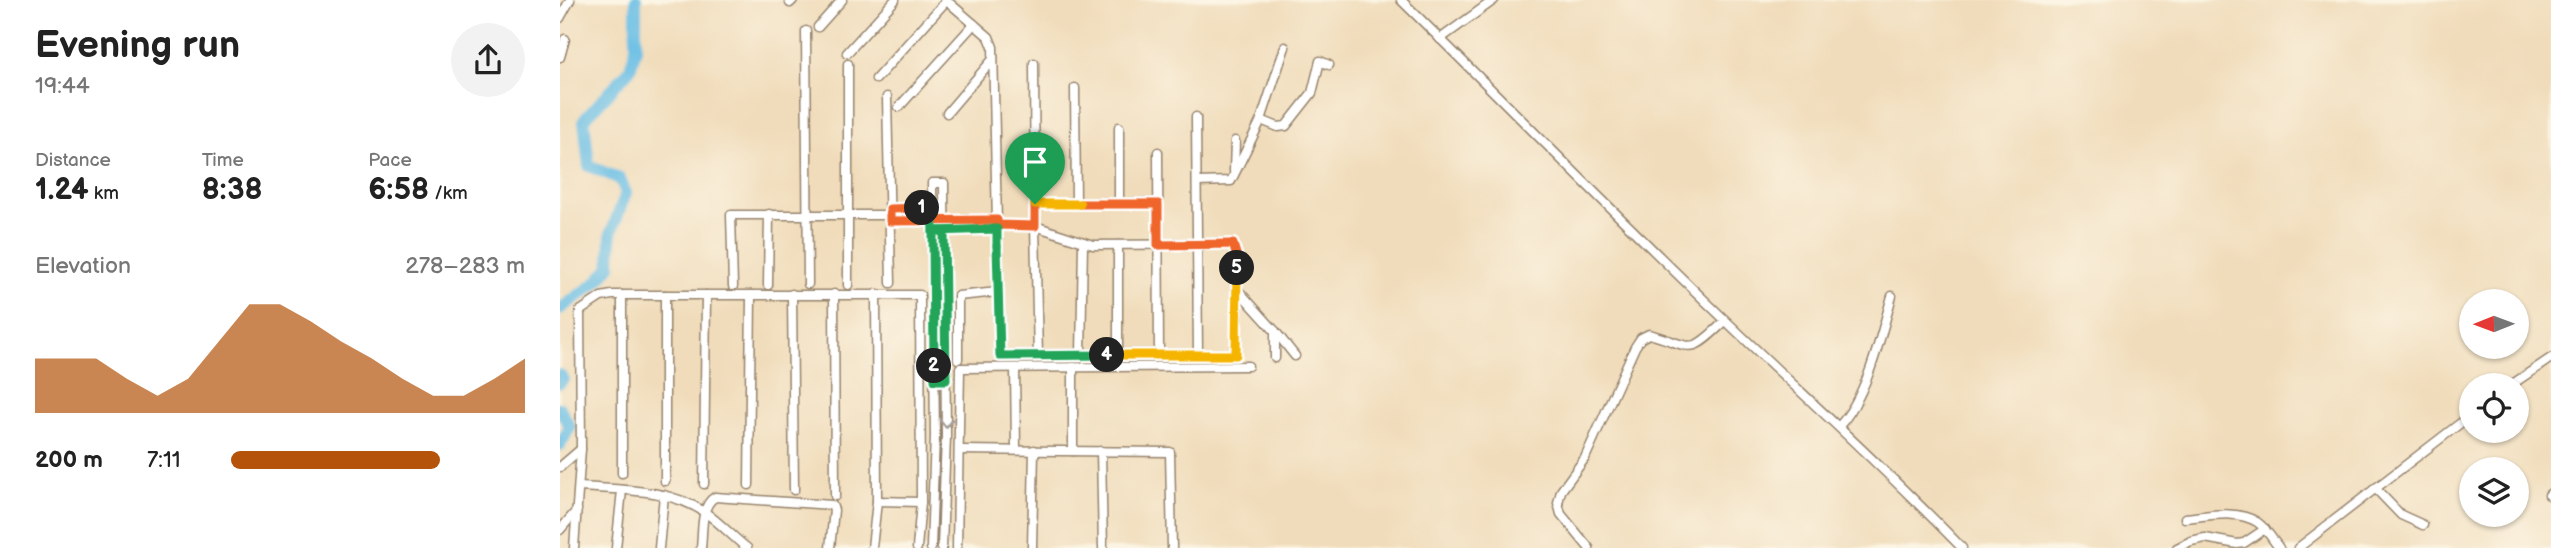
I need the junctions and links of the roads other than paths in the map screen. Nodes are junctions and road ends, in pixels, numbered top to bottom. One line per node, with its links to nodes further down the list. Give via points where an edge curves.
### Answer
1 (570, 0): 8 (street)
2 (842, 0): 10 (street)
3 (895, 0): 15 (street)
4 (946, 0): 7 (street); 21 (street)
5 (1401, 0): 12 (street)
6 (1494, 0): 12 (street)
7 (957, 4): 9 (street)
8 (560, 18)
9 (974, 24): 17 (street, via 992,41); 24 (street)
10 (818, 27)
11 (806, 31): 39 (street)
12 (1440, 39): 69 (street)
13 (563, 43): 16 (street)
14 (1285, 47): 27 (street)
15 (847, 53)
16 (560, 57)
17 (993, 60): 25 (street); 44 (street)
18 (1034, 62): 33 (street)
19 (848, 64): 40 (street)
20 (1329, 65): 27 (street, via 1320,61 1312,93 1286,126)
21 (876, 79)
22 (1075, 88): 34 (street)
23 (887, 97): 42 (street)
24 (899, 107)
25 (947, 113)
26 (1196, 117): 32 (street)
27 (1261, 120): 31 (street)
28 (1119, 127): 35 (street)
29 (1235, 141): 31 (street)
30 (1158, 152): 36 (street)
31 (1234, 174): 32 (street, via 1231,181)
32 (1197, 182): 49 (street)
33 (1035, 204): 34 (street); 46 (street)
34 (1076, 204): 35 (street)
35 (1119, 204): 36 (street)
36 (1158, 204): 51 (street)
37 (932, 208): 38 (street); 38 (street, via 932,183 944,183); 42 (street); 45 (street)
38 (944, 208): 43 (street)
39 (808, 214): 40 (street); 41 (street); 53 (street)
40 (848, 214): 42 (street); 55 (street)
41 (769, 215): 54 (street); 56 (street, via 732,215)
42 (890, 215): 45 (street); 52 (street)
43 (944, 221): 44 (street); 45 (street); 47 (street)
44 (997, 224): 46 (street); 47 (street); 58 (street)
45 (932, 226): 47 (street); 66 (street)
46 (1035, 226): 48 (street); 75 (street)
47 (944, 231): 67 (street)
48 (1083, 243): 50 (street); 72 (street)
49 (1197, 244): 51 (street); 57 (street, via 1233,244); 74 (street)
50 (1118, 245): 51 (street); 71 (street)
51 (1158, 245): 73 (street)
52 (891, 283)
53 (808, 284)
54 (768, 285)
55 (848, 285)
56 (733, 286)
57 (1237, 289): 70 (street); 74 (street, via 1236,355)
58 (998, 292): 75 (street, via 999,355); 78 (street, via 958,296)
59 (792, 294): 60 (street); 65 (street); 102 (street)
60 (834, 294): 61 (street); 104 (street)
61 (876, 294): 105 (street); 106 (street, via 920,295)
62 (622, 295): 63 (street); 88 (street, via 601,297 580,311); 95 (street)
63 (665, 295): 64 (street); 96 (street)
64 (706, 295): 65 (street); 97 (street)
65 (751, 295): 98 (street)
66 (933, 295): 67 (street); 84 (street)
67 (946, 296): 85 (street)
68 (1892, 296): 87 (street, via 1861,393)
69 (1726, 321): 87 (street); 129 (street, via 1691,347 1649,334 1635,347 1585,458 1561,491 1558,503 1561,514)
70 (1275, 331): 76 (street); 77 (street)
71 (1118, 354): 72 (street); 73 (street)
72 (1081, 355): 75 (street)
73 (1159, 355): 74 (street)
74 (1198, 355)
75 (1038, 356)
76 (1295, 356)
77 (1275, 358)
78 (958, 359)
79 (2550, 360): 83 (street)
80 (1248, 366): 81 (street)
81 (1073, 367): 82 (street); 92 (street)
82 (1015, 368): 89 (street, via 960,368); 90 (street)
83 (2529, 373)
84 (935, 380): 85 (street); 107 (street)
85 (946, 380): 108 (street, one-way to 108)
86 (2459, 424): 100 (street)
87 (1839, 426): 130 (street)
88 (581, 449): 94 (street); 99 (street)
89 (960, 450): 90 (street); 125 (street)
90 (1016, 450): 91 (street)
91 (1034, 450): 92 (street); 126 (street)
92 (1073, 451): 93 (street)
93 (1101, 451): 127 (street); 128 (street, via 1170,452)
94 (560, 467)
95 (622, 473)
96 (666, 481)
97 (705, 484)
98 (749, 485)
99 (579, 487): 101 (street); 109 (street)
100 (2375, 488): 112 (street, via 2401,515); 133 (street)
101 (622, 490): 103 (street); 117 (street)
102 (794, 490)
103 (664, 495): 110 (street); 118 (street)
104 (835, 496)
105 (877, 500): 106 (street); 121 (street)
106 (921, 502): 122 (street)
107 (934, 506): 108 (street); 123 (street)
108 (945, 506): 124 (street)
109 (578, 510): 114 (street); 116 (street)
110 (705, 512): 115 (street); 119 (street); 120 (street, via 715,497 829,504 834,510)
111 (2185, 518): 113 (street, via 2231,515 2259,523)
112 (2423, 525)
113 (2264, 529): 131 (street, via 2237,544 2205,538); 132 (street)
114 (560, 530)
115 (746, 547)
116 (574, 548)
117 (616, 548)
118 (659, 548)
119 (701, 548)
120 (830, 548)
121 (872, 548)
122 (918, 548)
123 (930, 548)
124 (942, 548)
125 (957, 548)
126 (1032, 548)
127 (1103, 548)
128 (1172, 548)
129 (1589, 548)
130 (1962, 548)
131 (2178, 548)
132 (2279, 548)
133 (2298, 548)

